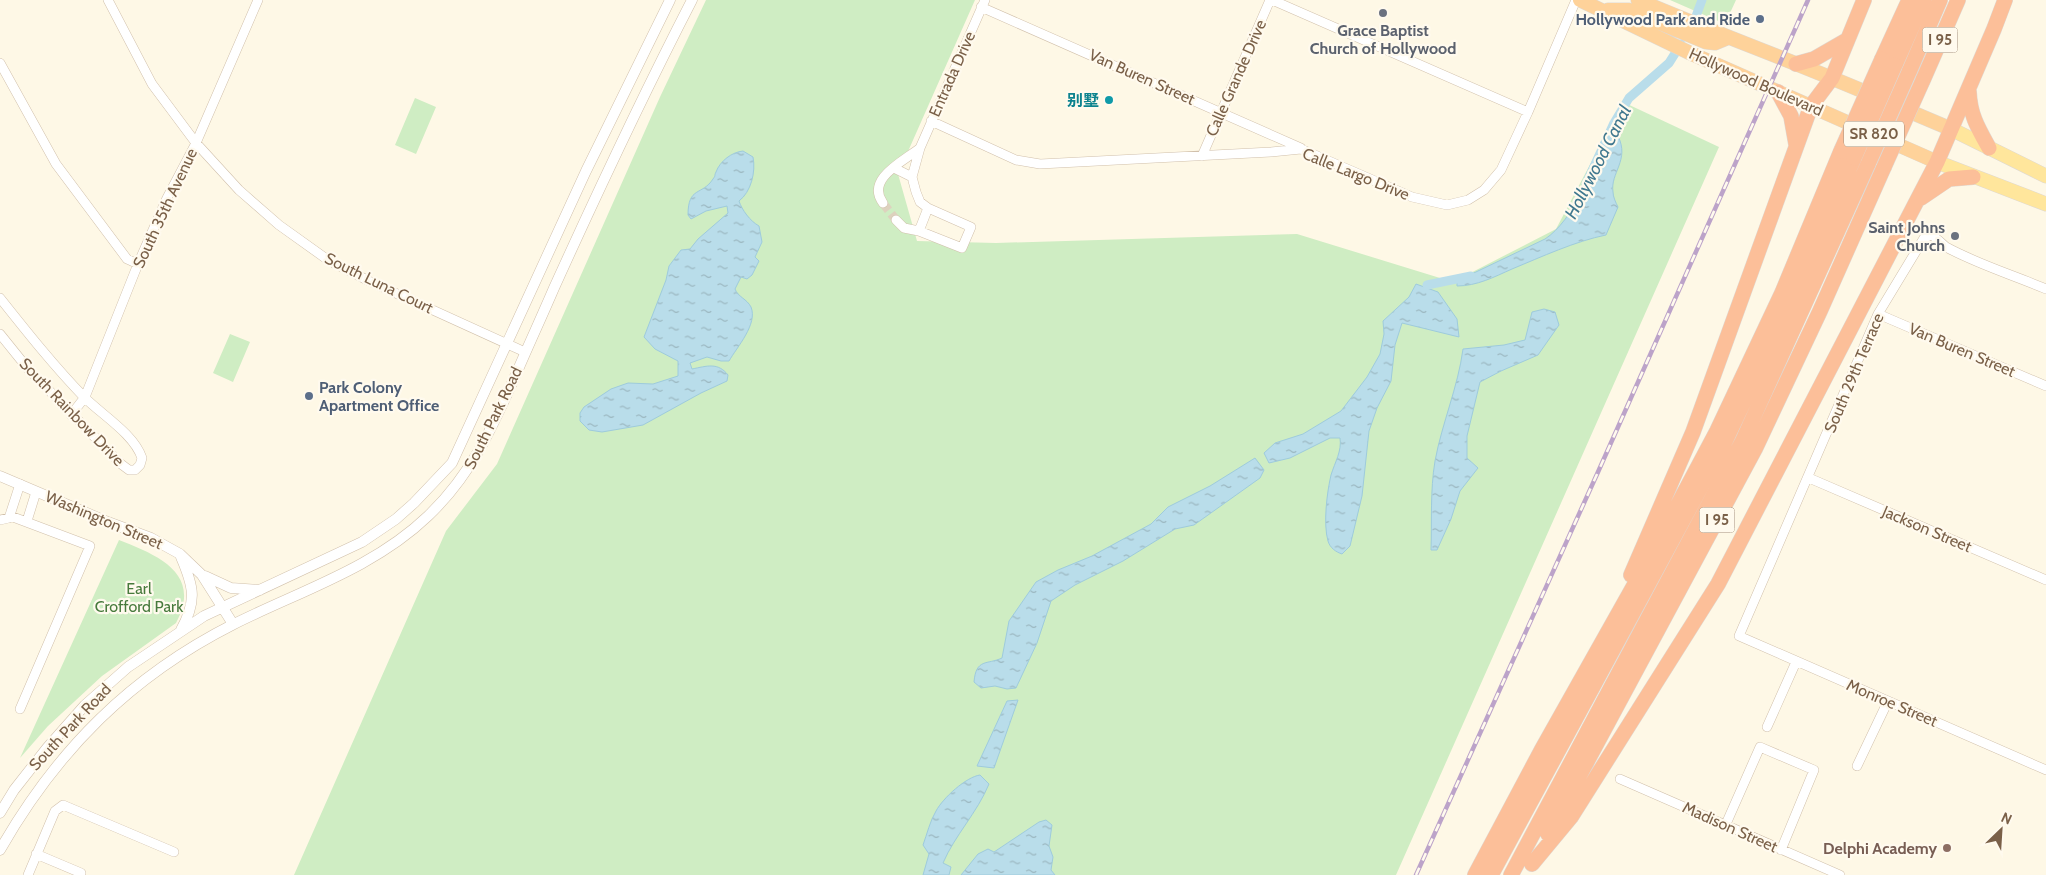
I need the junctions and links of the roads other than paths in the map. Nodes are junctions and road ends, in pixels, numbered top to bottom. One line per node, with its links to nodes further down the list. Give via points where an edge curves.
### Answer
1 (108, 0): 29 (street, South Luna Court, via 152,84)
2 (258, 0): 29 (street, South 35th Avenue)
3 (670, 0): 52 (street, South Park Road, via 586,171)
4 (692, 0): 53 (street, South Park Road, via 585,220)
5 (1271, 0): 25 (street, Calle Grande Drive); 26 (street)
6 (1578, 0): 15 (highway, Hollywood Boulevard / SR 820); 26 (street, Calle Largo Drive)
7 (1638, 0): 16 (highway, Hollywood Boulevard / SR 820)
8 (1864, 0): 17 (highway)
9 (1909, 0): 20 (highway, I 95)
10 (1924, 0): 20 (highway)
11 (1940, 0): 20 (highway)
12 (1958, 0): 87 (highway, I 95, bridge, via 1755,449)
13 (2005, 0): 22 (highway)
14 (983, 4): 25 (street, Van Buren Street); 27 (street, Entrada Drive)
15 (1603, 10): 16 (highway, via 1629,10); 23 (highway, Hollywood Boulevard / SR 820)
16 (1690, 28): 19 (highway, Hollywood Boulevard / SR 820)
17 (1847, 40): 19 (highway, via 1814,59); 21 (highway)
18 (0, 63): 47 (street, via 56,164 127,259)
19 (1796, 64): 21 (highway, Hollywood Boulevard / SR 820)
20 (1895, 65): 35 (highway, I 95, bridge); 35 (highway, bridge)
21 (1832, 78): 24 (highway); 28 (highway, Hollywood Boulevard / SR 820)
22 (1968, 88): 28 (highway); 32 (highway, via 1973,117)
23 (1778, 92): 24 (highway, Hollywood Boulevard / SR 820); 31 (highway, via 1791,116)
24 (1811, 106): 31 (highway); 36 (highway, Hollywood Boulevard / SR 820)
25 (1221, 112): 33 (street, Van Buren Street); 34 (street, Calle Grande Drive)
26 (1528, 112): 33 (street, Calle Largo Drive, via 1501,170 1484,190 1468,200 1447,206 1412,197)
27 (931, 121): 30 (street, Entrada Drive); 34 (street, Calle Largo Drive, via 1016,160 1040,164)
28 (1951, 129): 32 (main road, Hollywood Boulevard / SR 820); 36 (highway)
29 (196, 143): 47 (street, South 35th Avenue); 52 (street, South Luna Court, via 239,190 279,225 328,260)
30 (920, 148): 37 (street); 38 (street, Entrada Drive)
31 (1797, 148): 68 (highway, via 1693,432)
32 (1989, 148): 39 (main road, Hollywood Boulevard / SR 820)
33 (1301, 149): 34 (street, Calle Largo Drive)
34 (1202, 156)
35 (1855, 158): 68 (highway, I 95, via 1782,293 1717,431); 91 (highway, via 1722,448); 92 (highway, via 1743,440)
36 (1937, 162): 40 (main road, Hollywood Boulevard / SR 820); 41 (highway)
37 (894, 168): 38 (street); 42 (street, via 881,178 877,188)
38 (912, 176): 44 (street, via 918,197)
39 (2046, 176)
40 (1973, 177): 41 (highway, via 1944,182); 43 (main road, Hollywood Boulevard / SR 820)
41 (1916, 202): 87 (highway, via 1718,584 1571,817)
42 (883, 203)
43 (2046, 204)
44 (928, 208): 46 (street); 46 (street, via 971,227 962,248)
45 (896, 220): 46 (street, via 904,228)
46 (919, 230)
47 (138, 264): 55 (street, South 35th Avenue)
48 (2046, 289): 50 (street, South 29th Terrace, via 1944,246 1931,235 1924,238)
49 (0, 298): 55 (street, South Rainbow Drive)
50 (1878, 314): 54 (street, Van Buren Street); 58 (street, South 29th Terrace)
51 (0, 334): 56 (street, South Rainbow Drive)
52 (508, 344): 53 (street, South Luna Court); 66 (street, South Park Road, via 462,445 452,463 435,482 396,518 362,542)
53 (526, 352): 69 (street, South Park Road, via 478,454 465,475 428,517 379,555)
54 (2046, 386)
55 (84, 397): 56 (street, South 35th Avenue); 56 (street, South Rainbow Drive, via 134,442 142,458 140,465 129,470)
56 (71, 415)
57 (0, 476): 59 (street, Washington Street)
58 (1809, 478): 65 (street, Jackson Street); 71 (street, South 29th Terrace)
59 (20, 484): 60 (street, Washington Street); 61 (street)
60 (36, 492): 62 (street); 63 (street, Washington Street, via 151,538)
61 (4, 519): 62 (street, via 13,517)
62 (27, 521): 74 (street, via 90,546)
63 (180, 554): 64 (street, Washington Street); 70 (street, via 192,588 192,605)
64 (202, 575): 66 (street, via 232,588); 67 (street, Washington Street)
65 (2046, 580)
66 (261, 590): 67 (street, South Park Road)
67 (224, 608): 69 (street, Washington Street); 70 (street, South Park Road)
68 (1612, 623): 90 (highway, I 95)
69 (234, 624): 80 (street, South Park Road, via 187,649 105,714 60,760)
70 (181, 631): 79 (street, South Park Road, via 128,667 85,705)
71 (1739, 636): 72 (street, Monroe Street)
72 (1796, 662): 73 (street, Monroe Street); 75 (street)
73 (1888, 701): 76 (street); 77 (street, Monroe Street)
74 (20, 709)
75 (1767, 727)
76 (1857, 766)
77 (2046, 770)
78 (1620, 779): 82 (street, Madison Street)
79 (4, 799): 80 (street); 81 (street, South Park Road)
80 (22, 812): 83 (street, South Park Road)
81 (0, 813)
82 (1726, 824): 84 (street, Madison Street); 84 (street, via 1760,747 1814,770)
83 (0, 850)
84 (1781, 850): 93 (street, Madison Street)
85 (174, 852): 86 (street, via 63,805 55,811)
86 (36, 854): 88 (street); 89 (street)
87 (1529, 869)
88 (81, 873)
89 (28, 875)
90 (1475, 875)
91 (1491, 875)
92 (1511, 875)
93 (1840, 875)

